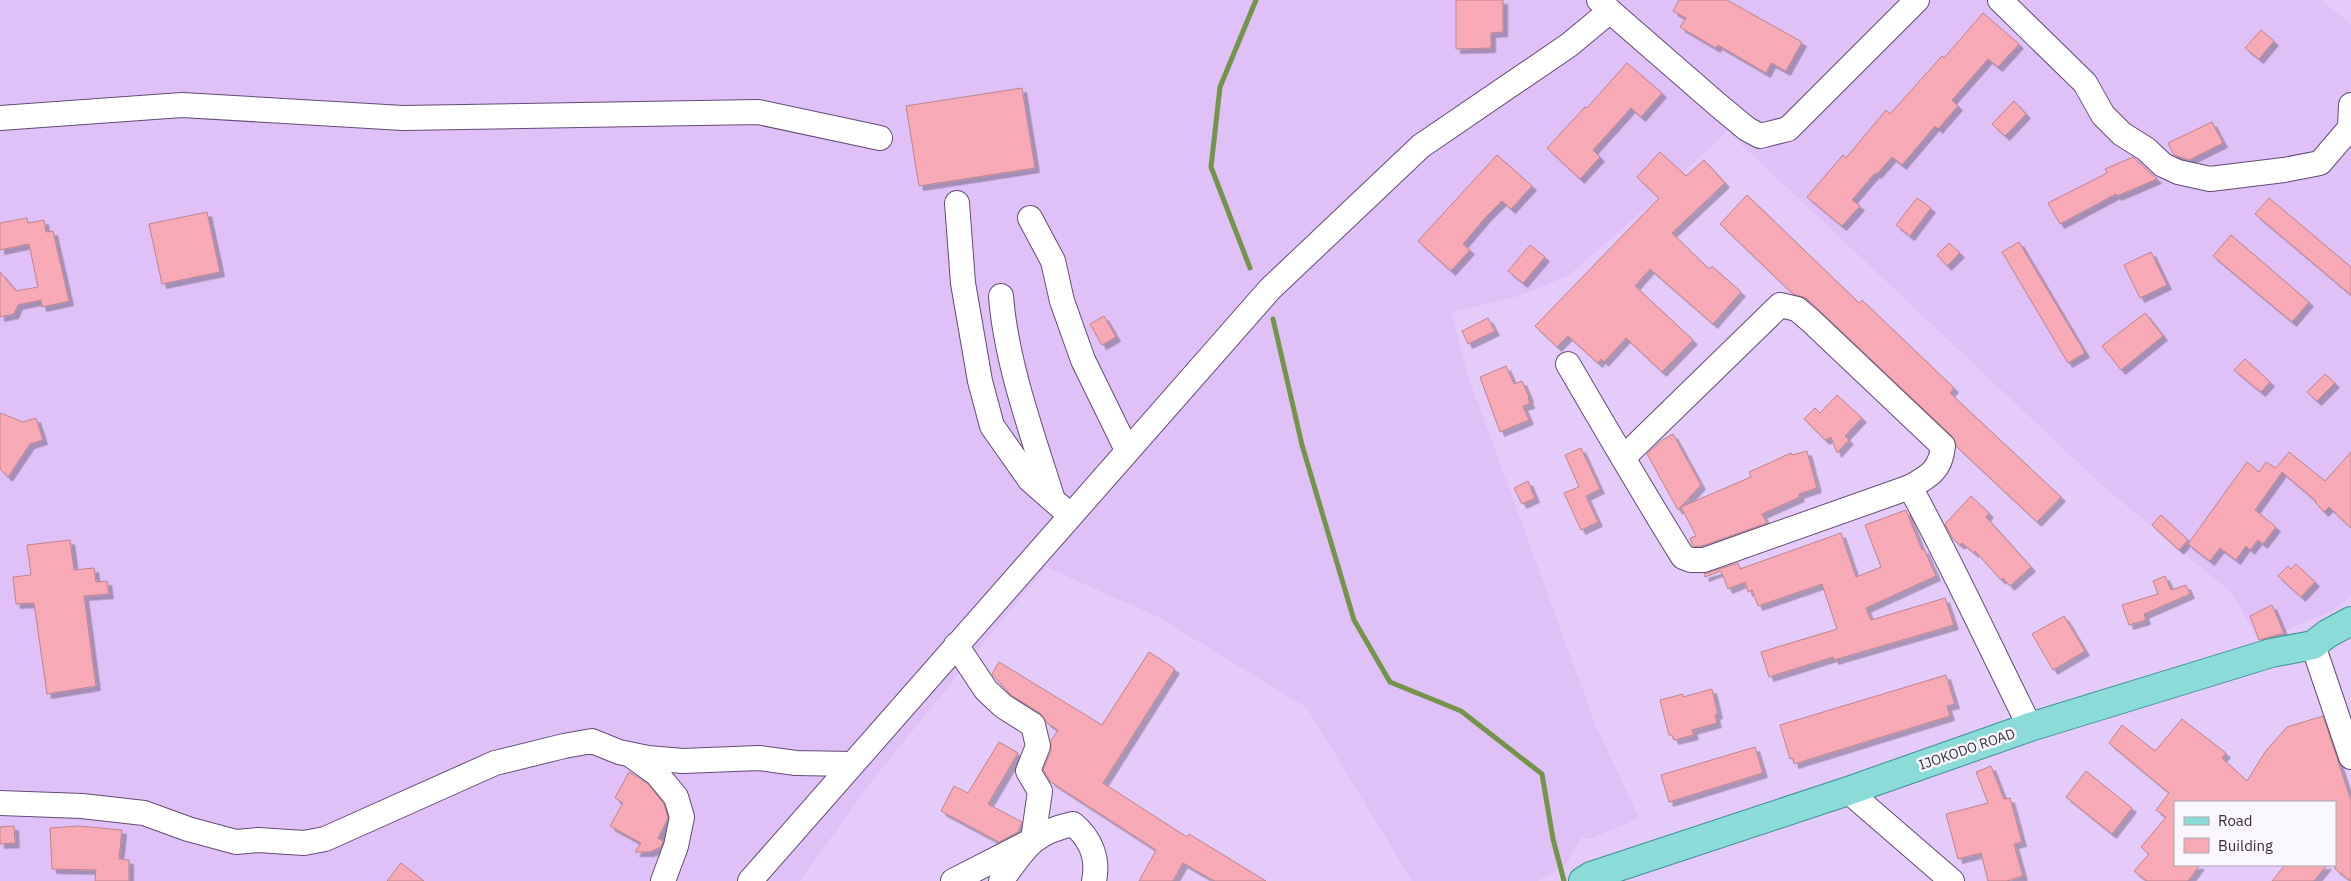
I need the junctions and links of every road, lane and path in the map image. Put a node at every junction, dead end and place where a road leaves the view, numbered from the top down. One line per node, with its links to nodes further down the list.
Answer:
1 (1917, 0): 3 (street)
2 (2000, 0): 4 (street)
3 (1605, 5): 11 (street)
4 (2351, 105)
5 (0, 118): 6 (street)
6 (880, 138)
7 (957, 203): 14 (street)
8 (1030, 218): 11 (street)
9 (1001, 296): 14 (street)
10 (1568, 364): 12 (street)
11 (1127, 450): 14 (street)
12 (1623, 458): 13 (street); 13 (street)
13 (1910, 487): 18 (street)
14 (1062, 508): 16 (street)
15 (2351, 622): 17 (main road, IJOKODO ROAD)
16 (956, 645): 21 (street); 24 (street)
17 (2313, 645): 18 (main road, IJOKODO ROAD); 20 (street)
18 (2030, 728): 22 (main road, IJOKODO ROAD)
19 (629, 754): 21 (street); 23 (street); 26 (street)
20 (2351, 757)
21 (852, 764): 27 (street)
22 (1848, 791): 25 (main road, IJOKODO ROAD); 31 (street)
23 (0, 803)
24 (1033, 840): 28 (street); 29 (street); 30 (street)
25 (1587, 878)
26 (663, 881)
27 (750, 881)
28 (953, 881)
29 (1001, 881)
30 (1094, 881)
31 (1952, 881)

